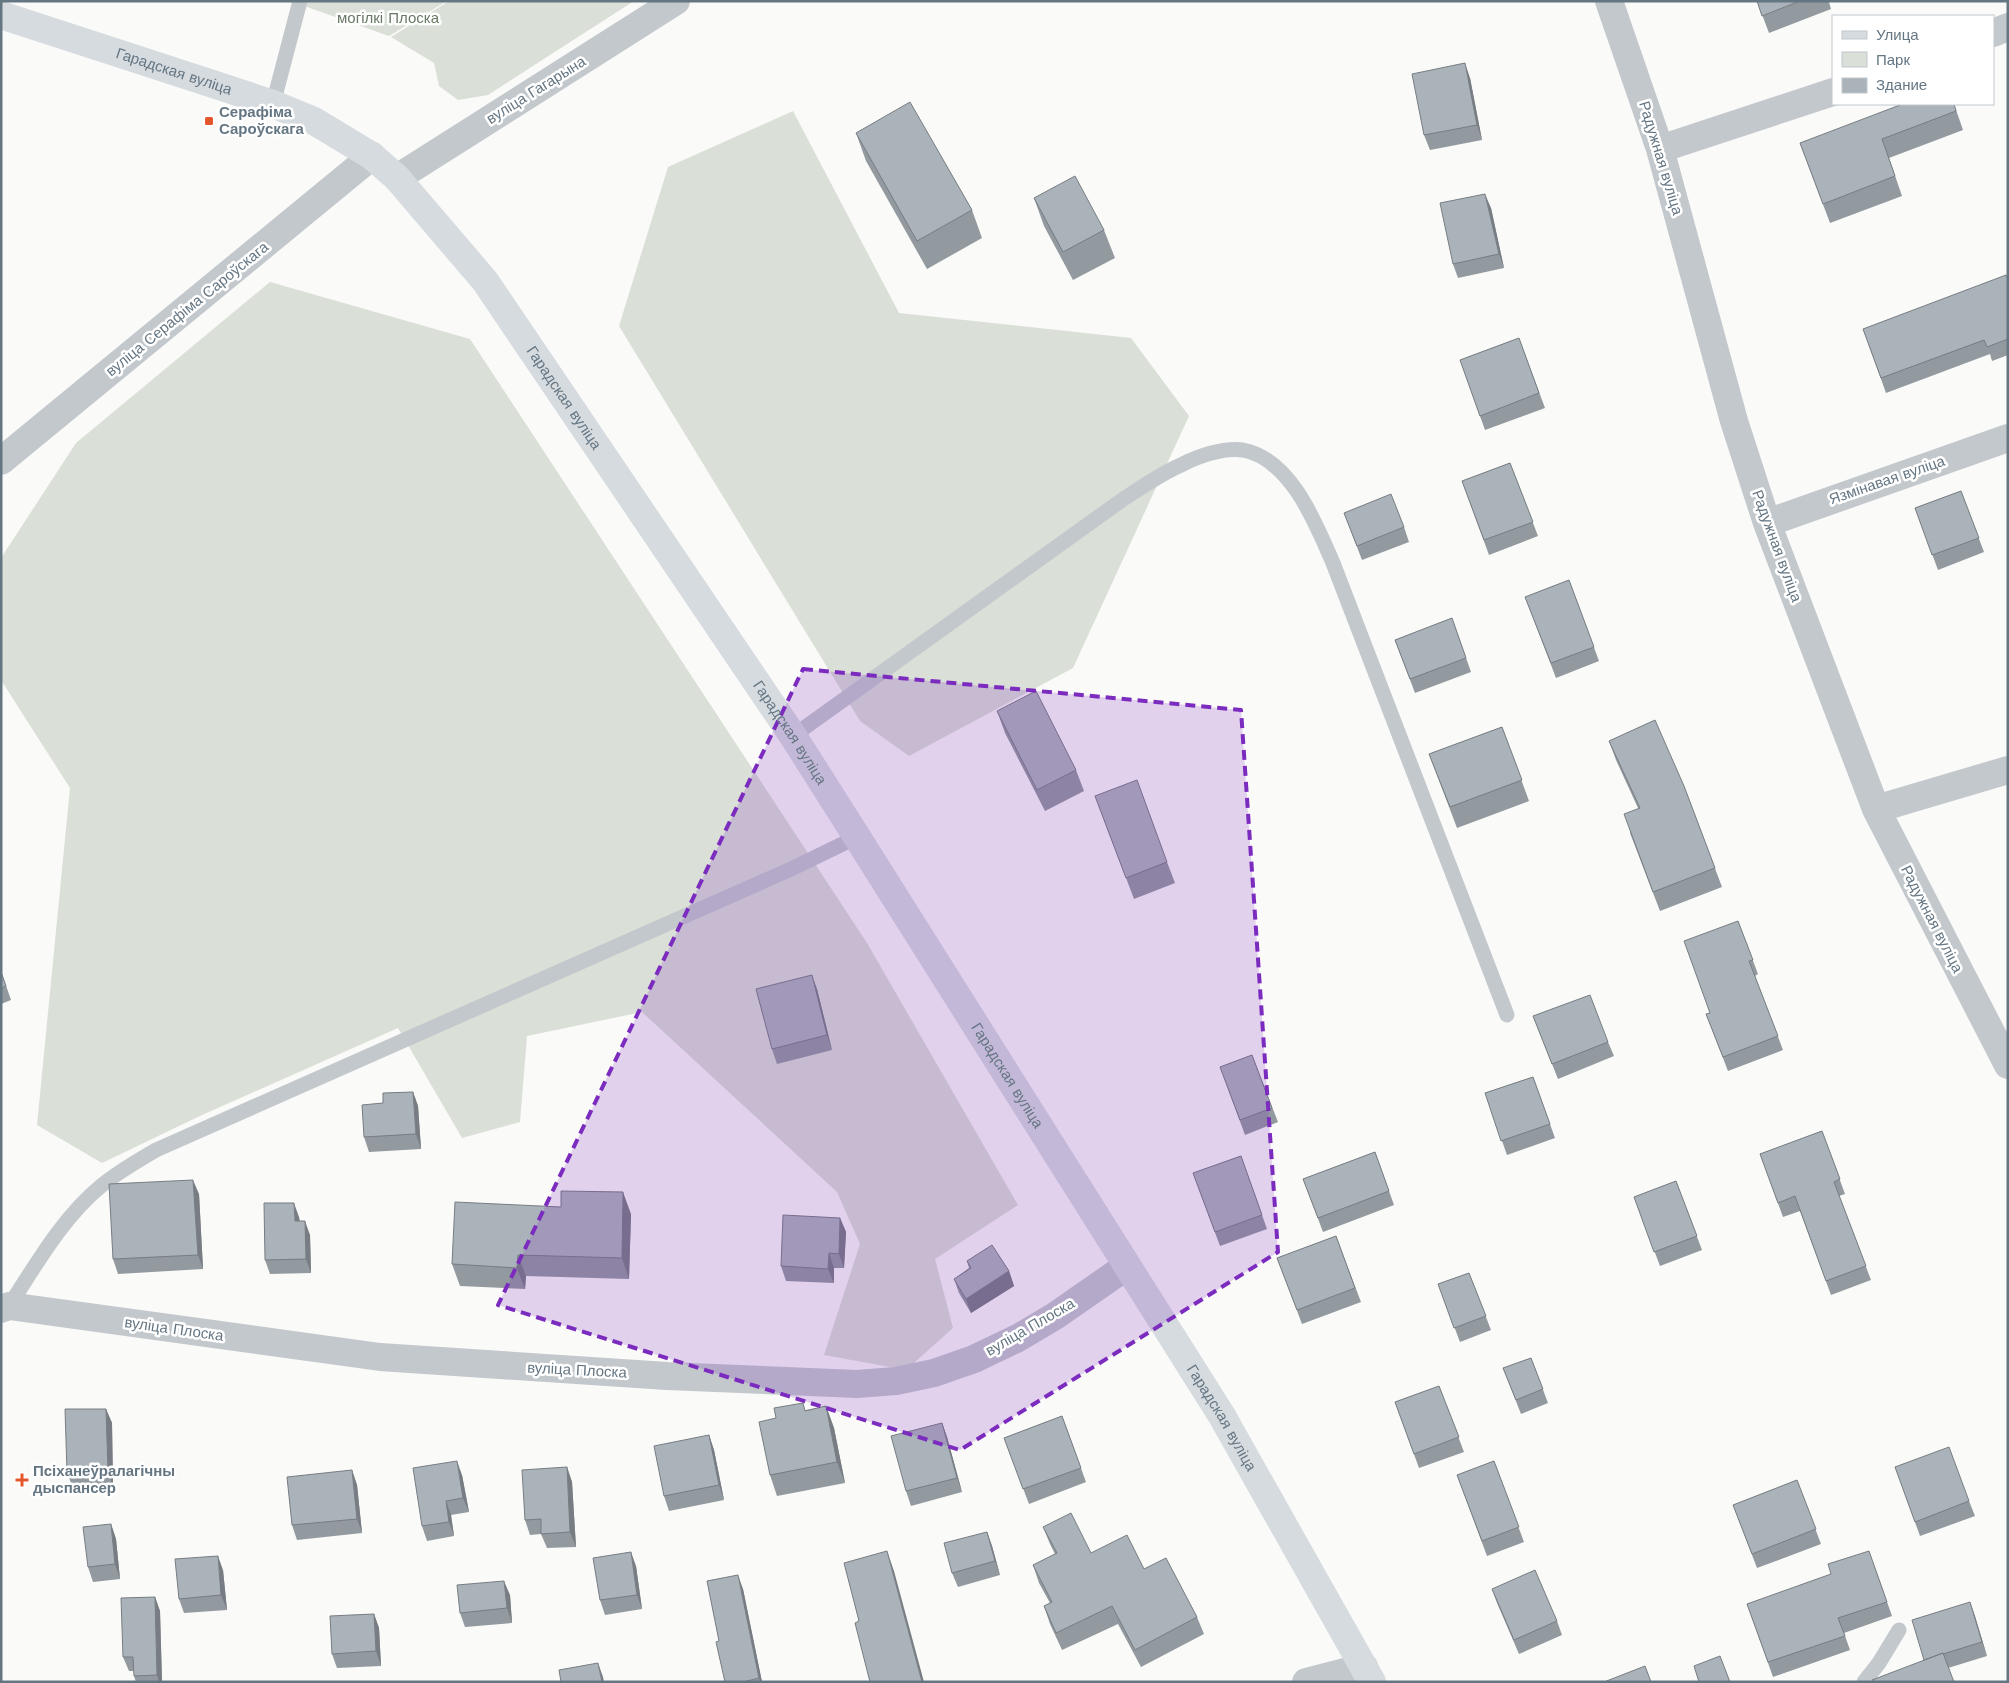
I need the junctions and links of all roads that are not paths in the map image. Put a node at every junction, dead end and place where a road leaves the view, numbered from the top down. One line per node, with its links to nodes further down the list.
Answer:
1 (300, 1): 8 (lane)
2 (676, 1): 11 (street, вуліца Гагарына)
3 (1609, 1): 9 (street, Радужная вуліца)
4 (1, 15): 8 (main road, Гарадская вуліца)
5 (2008, 27): 6 (street)
6 (1994, 33)
7 (1832, 92): 9 (street)
8 (273, 104): 10 (main road, Гарадская вуліца)
9 (1660, 149): 14 (street, Радужная вуліца)
10 (372, 156): 11 (main road, Гарадская вуліца); 13 (street, вуліца Серафіма Сароўскага)
11 (397, 178): 15 (main road, Гарадская вуліца)
12 (2008, 438): 14 (street, Язмінавая вуліца)
13 (1, 461)
14 (1767, 523): 17 (street, Радужная вуліца)
15 (793, 736): 18 (main road, Гарадская вуліца); 19 (lane)
16 (2008, 770): 17 (street)
17 (1876, 809): 20 (street, Радужная вуліца)
18 (857, 837): 21 (main road, Гарадская вуліца); 22 (lane)
19 (1507, 1015)
20 (2008, 1065)
21 (1127, 1266): 22 (street, вуліца Плоска); 24 (main road, Гарадская вуліца)
22 (4, 1306)
23 (1899, 1630): 26 (lane)
24 (1368, 1674): 25 (street)
25 (1306, 1682)
26 (1864, 1682)

